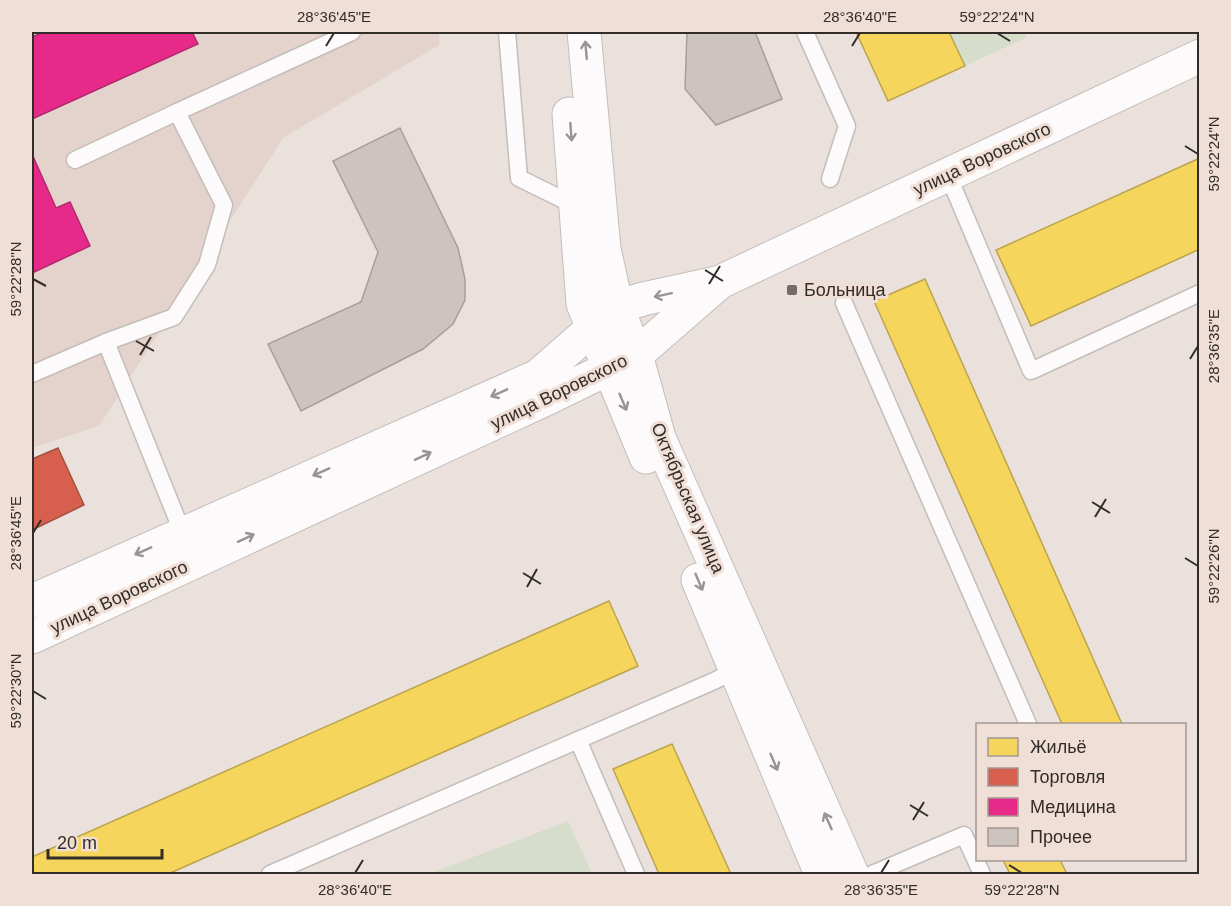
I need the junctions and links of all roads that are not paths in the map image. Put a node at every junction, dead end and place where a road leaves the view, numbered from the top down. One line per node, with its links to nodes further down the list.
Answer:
1 (352, 32): 7 (lane)
2 (507, 32): 11 (lane)
3 (563, 32): 11 (street, one-way to 11)
4 (584, 32): 11 (street, Октябрьская улица, one-way to 4)
5 (805, 32): 10 (lane)
6 (1200, 56): 9 (street, улица Воровского)
7 (177, 112): 8 (lane); 16 (lane)
8 (75, 160)
9 (948, 175): 12 (street, улица Воровского); 13 (lane)
10 (830, 179)
11 (589, 213): 15 (street, Октябрьская улица)
12 (720, 282): 15 (street, one-way to 15); 17 (street, улица Воровского)
13 (1200, 293)
14 (844, 303): 23 (lane)
15 (605, 318): 17 (street, Октябрьская улица); 19 (street, one-way to 19)
16 (106, 342): 18 (lane); 19 (lane)
17 (622, 361): 19 (street, улица Воровского, one-way to 17); 22 (street, Октябрьская улица)
18 (32, 374)
19 (188, 548): 20 (street, one-way to 20); 21 (street, улица Воровского)
20 (32, 601)
21 (32, 637)
22 (746, 664): 24 (lane); 29 (street, one-way to 29); 30 (street, Октябрьская улица, one-way to 22)
23 (1028, 723)
24 (578, 740): 27 (lane); 28 (lane)
25 (971, 832): 26 (lane); 31 (lane)
26 (976, 851)
27 (270, 874)
28 (636, 874)
29 (821, 874)
30 (852, 874)
31 (872, 874)

